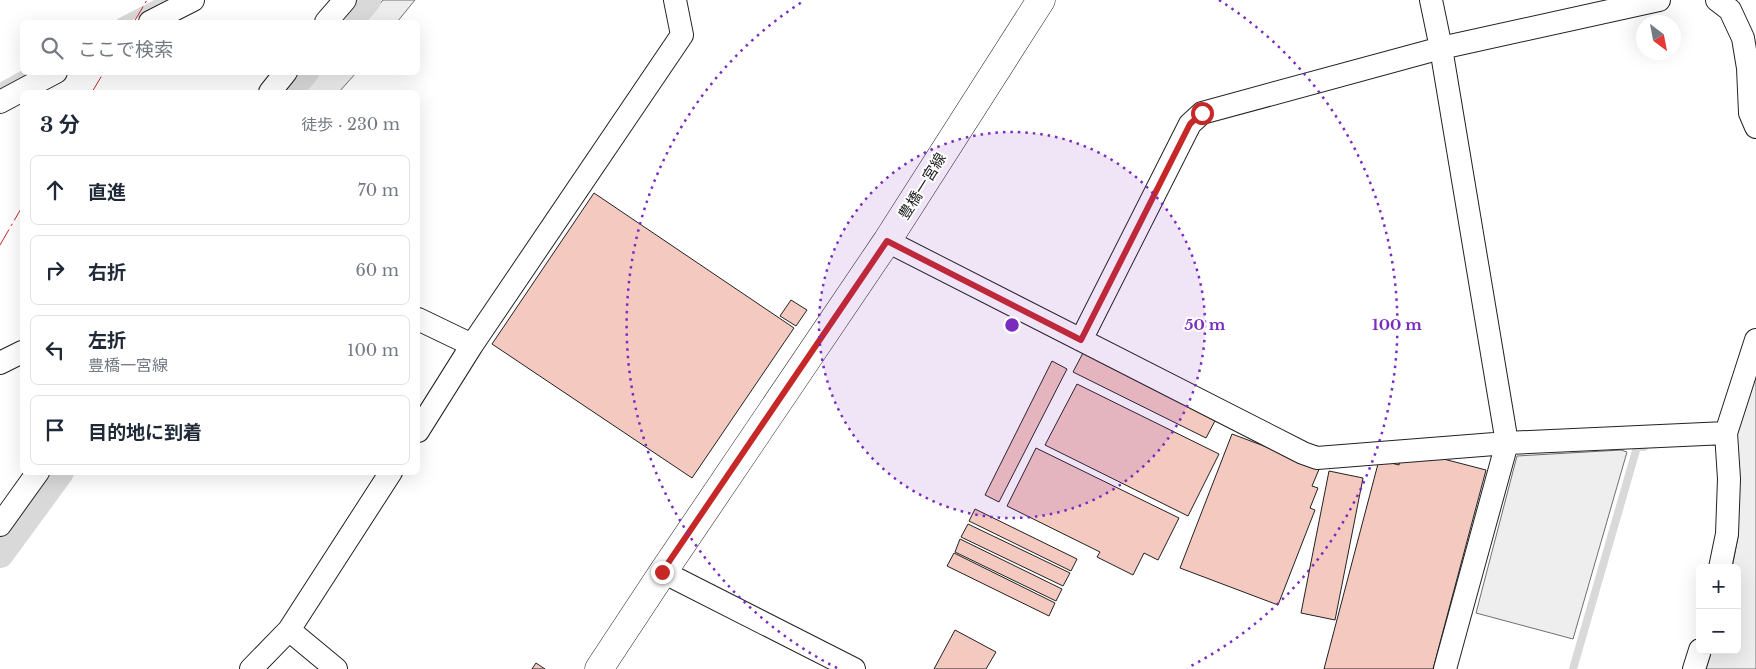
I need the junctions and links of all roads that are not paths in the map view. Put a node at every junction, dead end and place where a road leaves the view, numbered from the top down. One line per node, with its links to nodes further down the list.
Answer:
1 (193, 0): 8 (street)
2 (345, 0): 9 (street)
3 (675, 0): 22 (street)
4 (1041, 0): 18 (main road, 豊橋一宮線)
5 (1431, 0): 10 (street)
6 (1659, 0): 10 (street)
7 (1717, 0): 17 (street)
8 (154, 20)
9 (328, 20)
10 (1441, 48): 20 (street); 27 (street)
11 (50, 75): 13 (street)
12 (284, 75): 14 (street)
13 (22, 90)
14 (272, 90)
15 (20, 91): 16 (street)
16 (0, 102)
17 (1756, 127)
18 (887, 241): 20 (street); 32 (main road, 豊橋一宮線)
19 (420, 320): 22 (street)
20 (1081, 340): 27 (street)
21 (1756, 340): 26 (street)
22 (472, 345): 25 (street)
23 (20, 353): 24 (street)
24 (0, 363)
25 (420, 428)
26 (1726, 433): 27 (street); 31 (street)
27 (1507, 442): 39 (street)
28 (36, 475): 30 (street)
29 (389, 475): 33 (street)
30 (0, 525)
31 (1721, 564)
32 (662, 572): 37 (main road, 豊橋一宮線); 38 (street)
33 (290, 630): 35 (street); 36 (street)
34 (1699, 654): 40 (street)
35 (251, 669)
36 (336, 669)
37 (599, 669)
38 (854, 669)
39 (1445, 669)
40 (1694, 669)

